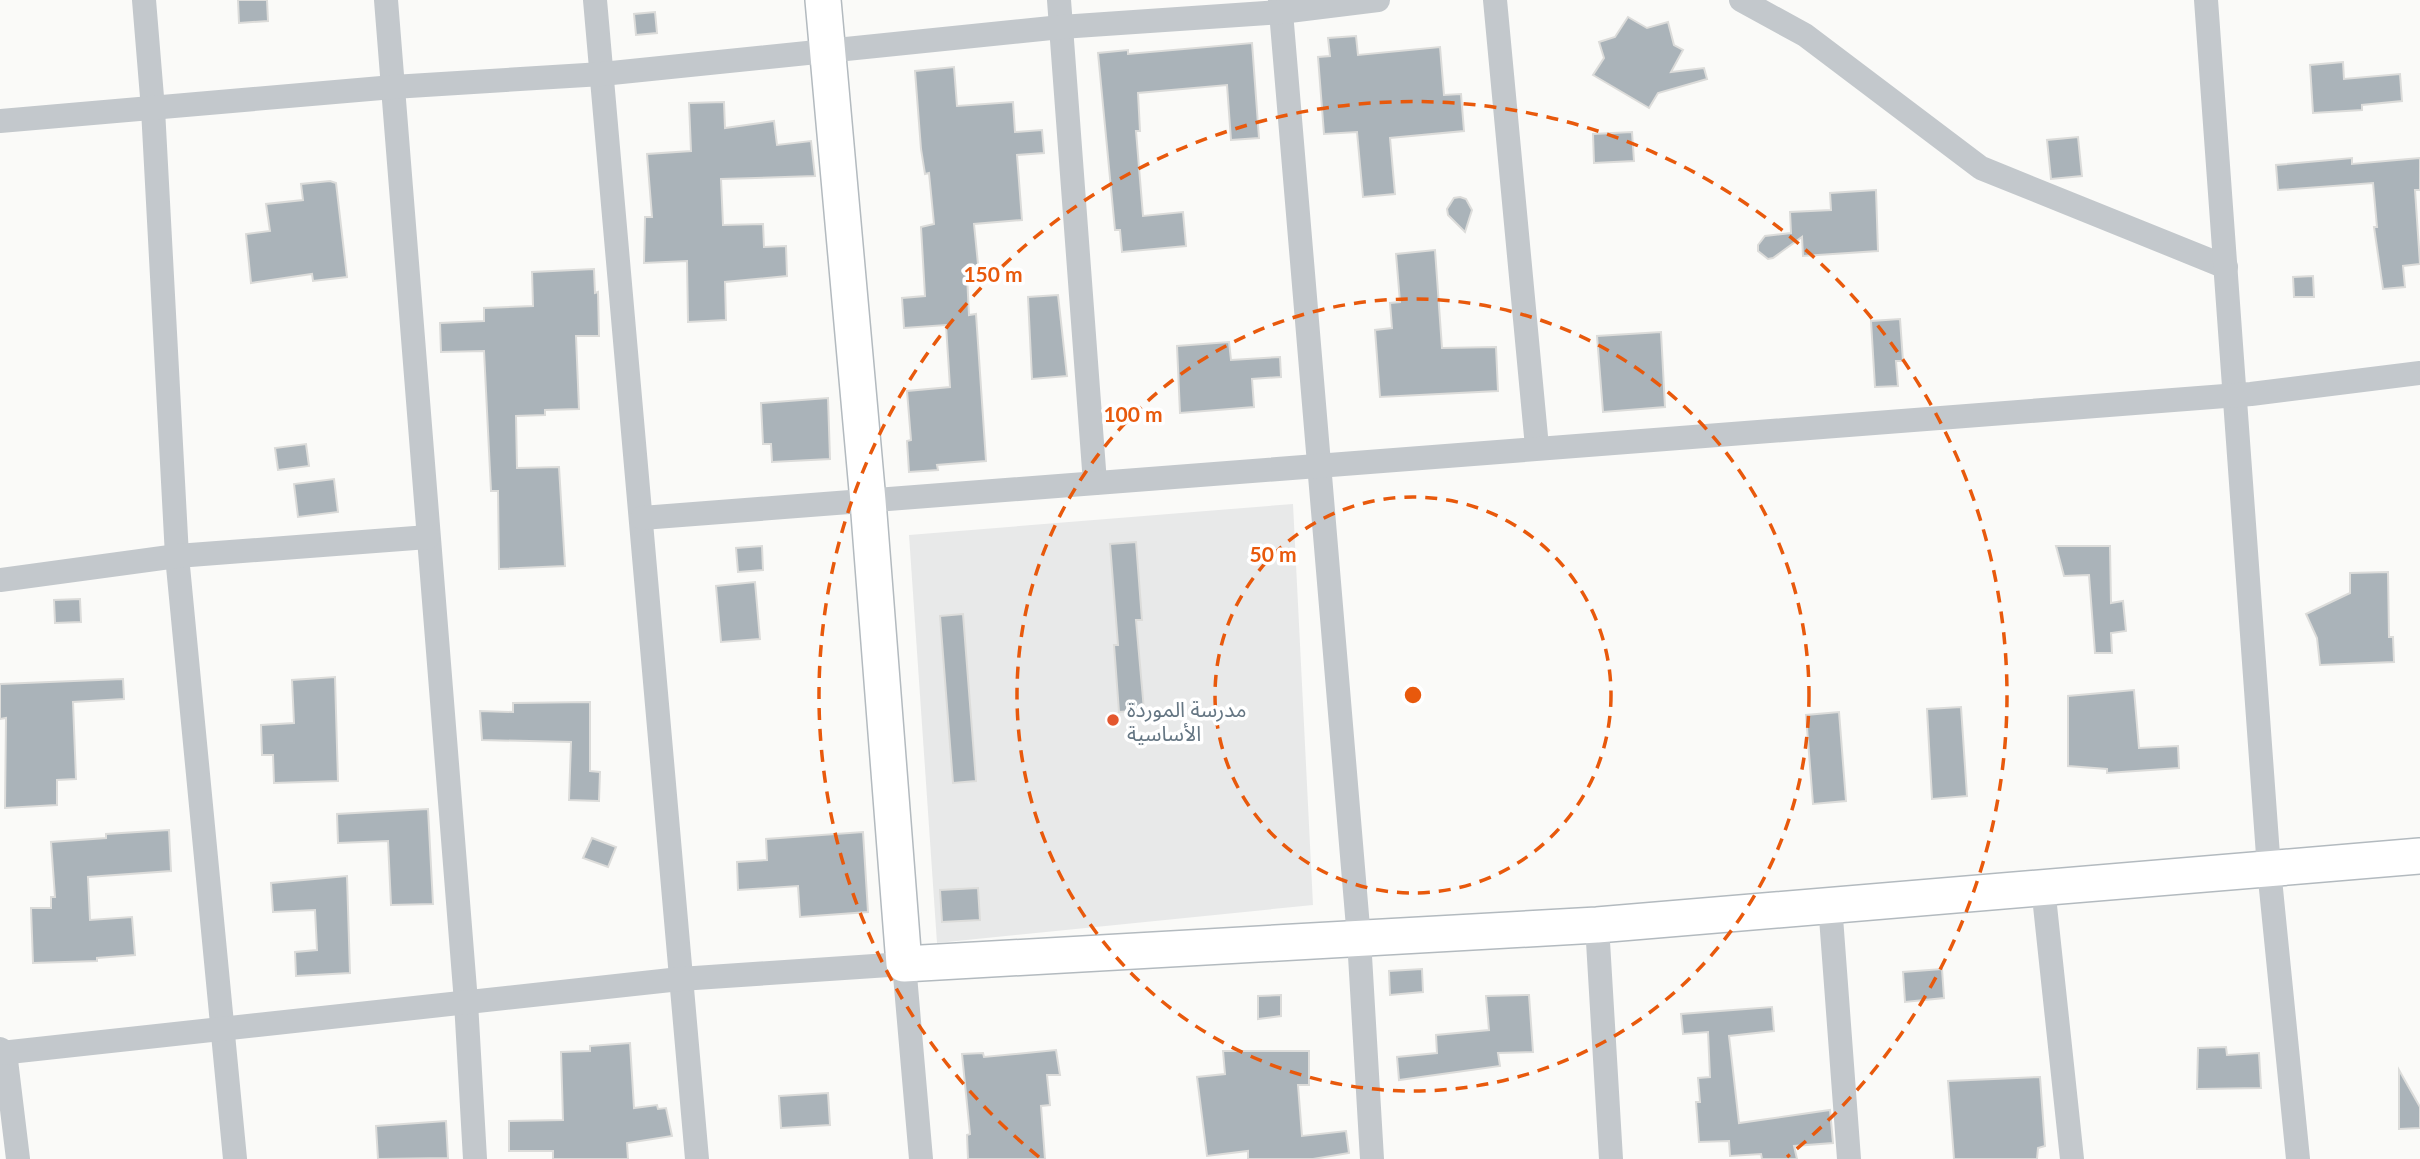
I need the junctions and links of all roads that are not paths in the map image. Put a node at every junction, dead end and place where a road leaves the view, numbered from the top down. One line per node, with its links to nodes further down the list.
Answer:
1 (144, 0): 15 (street)
2 (386, 0): 14 (street)
3 (596, 0): 13 (street)
4 (823, 0): 12 (main road)
5 (1059, 0): 11 (street)
6 (1378, 0): 10 (street)
7 (1494, 0): 20 (street)
8 (1741, 0): 17 (street)
9 (2206, 0): 17 (street)
10 (1280, 6): 11 (street); 21 (street)
11 (1061, 27): 12 (street); 22 (street)
12 (827, 50): 13 (street); 23 (main road)
13 (603, 74): 14 (street); 24 (street)
14 (393, 86): 15 (street); 25 (street)
15 (153, 109): 16 (street); 26 (street)
16 (0, 121)
17 (2226, 267): 19 (street)
18 (2420, 373): 19 (street)
19 (2235, 395): 20 (street); 29 (street)
20 (1537, 447): 21 (street)
21 (1318, 464): 22 (street); 33 (street)
22 (1095, 483): 23 (street)
23 (868, 501): 24 (street); 34 (main road)
24 (642, 518): 35 (street)
25 (429, 537): 26 (street); 36 (street)
26 (177, 556): 27 (street); 37 (street)
27 (0, 580)
28 (2420, 856): 29 (main road)
29 (2269, 869): 30 (main road); 48 (street)
30 (2043, 887): 31 (main road); 47 (street)
31 (1830, 904): 32 (main road); 46 (street)
32 (1597, 925): 33 (main road); 45 (street)
33 (1359, 939): 34 (main road); 44 (street)
34 (904, 964): 35 (street); 43 (street)
35 (680, 979): 36 (street); 42 (street)
36 (466, 1002): 37 (street); 41 (street)
37 (224, 1027): 38 (street); 40 (street)
38 (2, 1051): 39 (street)
39 (18, 1159)
40 (235, 1159)
41 (475, 1159)
42 (697, 1159)
43 (921, 1159)
44 (1372, 1159)
45 (1611, 1159)
46 (1849, 1159)
47 (2072, 1159)
48 (2298, 1159)

